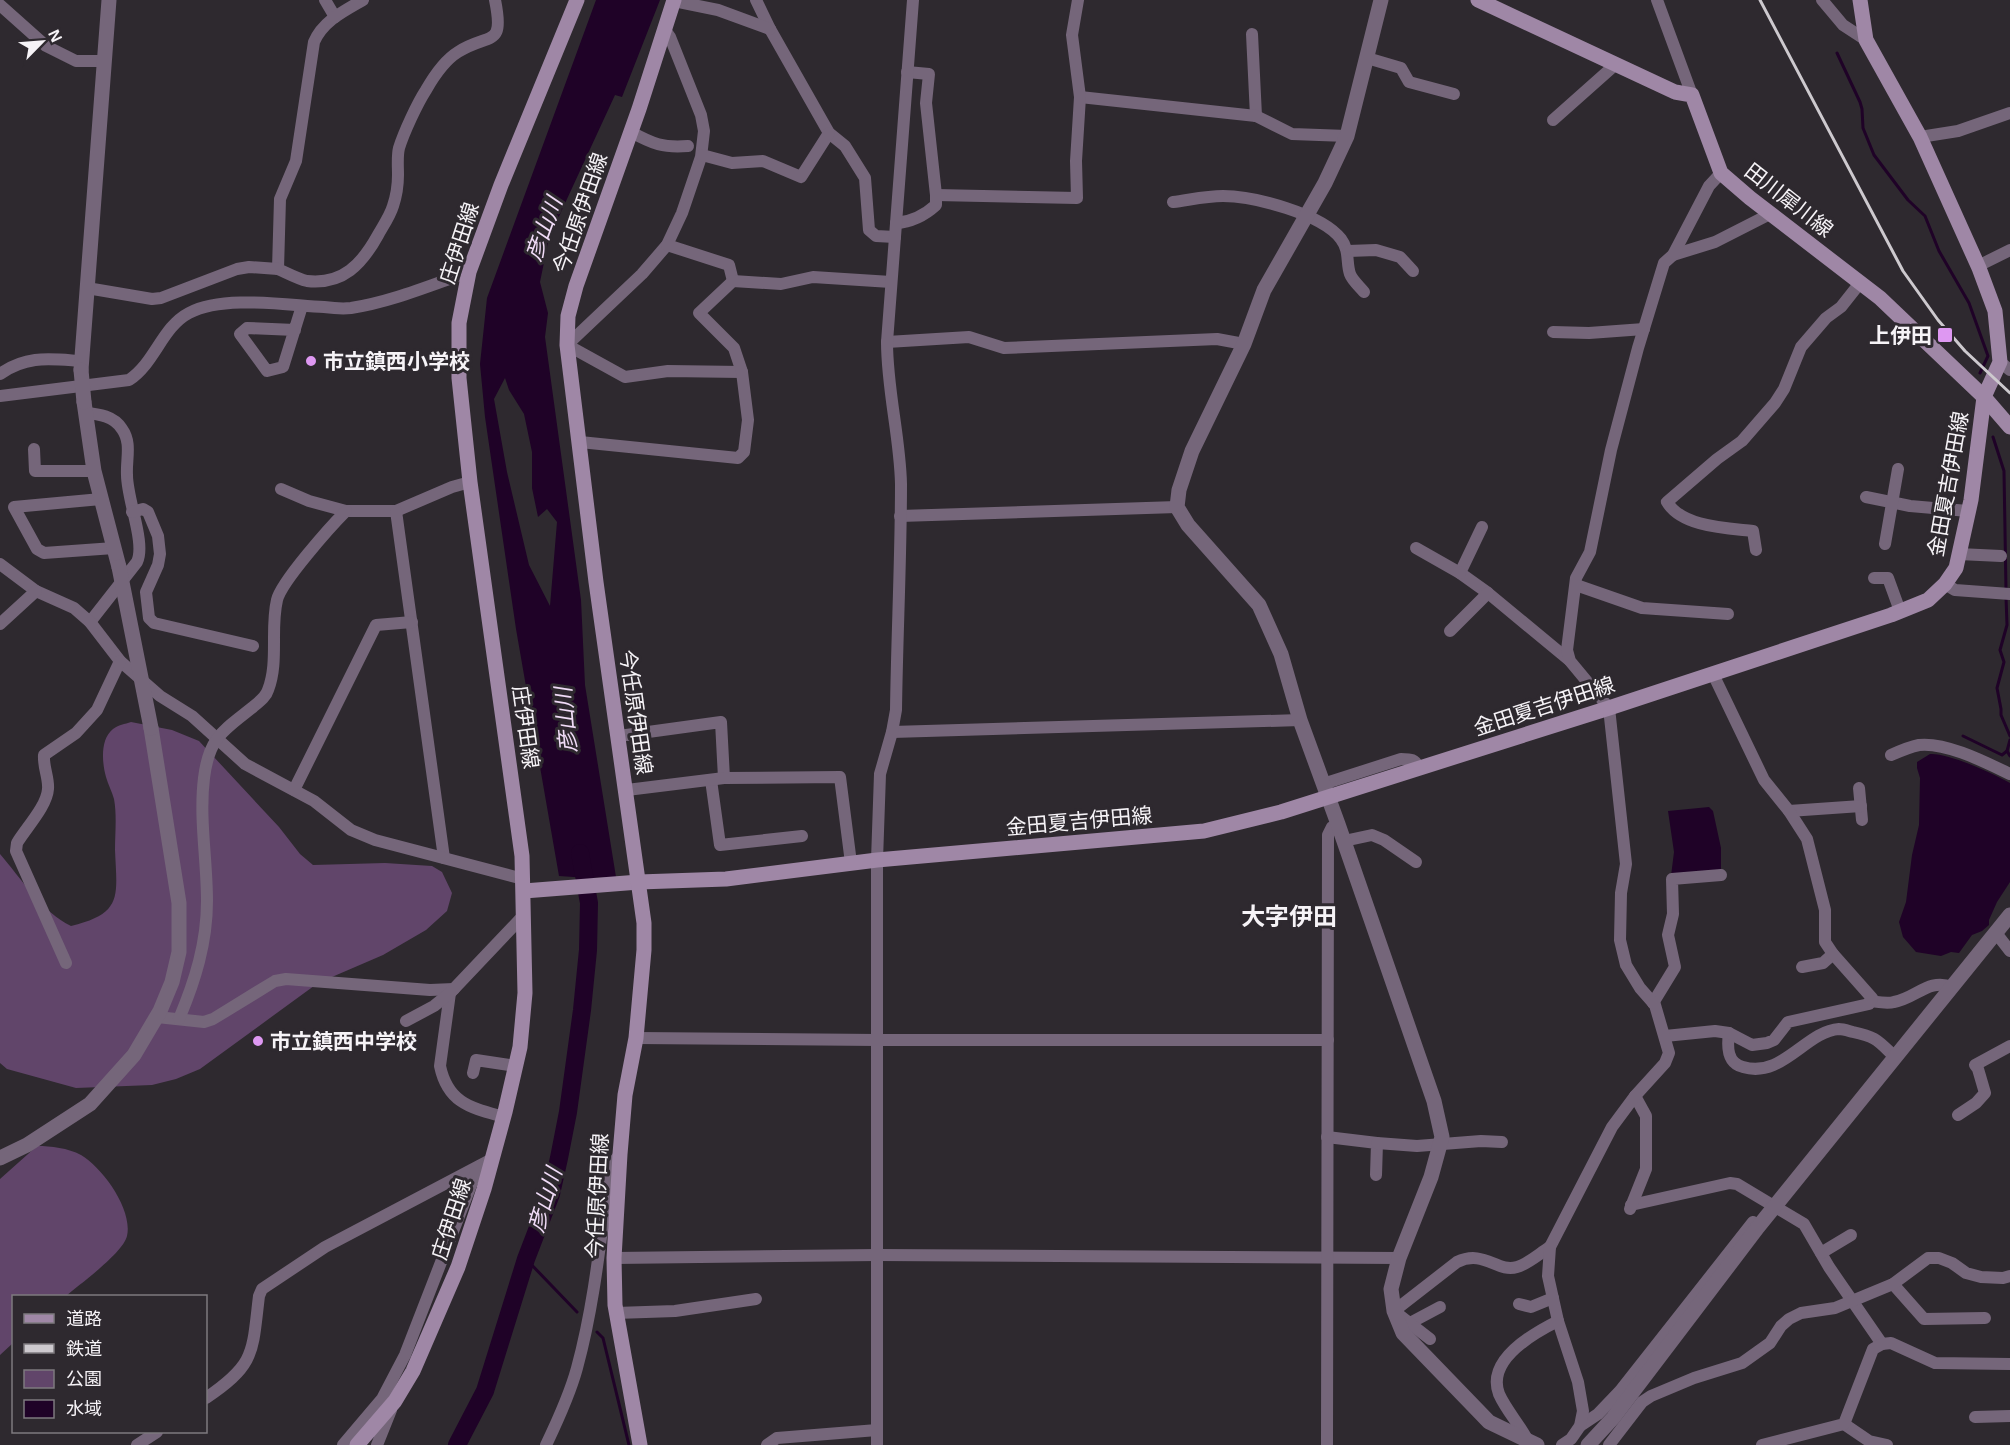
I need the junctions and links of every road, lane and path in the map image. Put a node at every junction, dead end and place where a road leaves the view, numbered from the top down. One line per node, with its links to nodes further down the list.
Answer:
1 (109, 0): 22 (street)
2 (325, 0): 16 (street)
3 (363, 0): 16 (street)
4 (495, 0): 49 (street)
5 (577, 0): 50 (main road, 庄伊田線)
6 (674, 0): 17 (street); 18 (main road, 今任原伊田線)
7 (756, 0): 17 (street)
8 (913, 0): 24 (street)
9 (1078, 0): 27 (street)
10 (1381, 0): 21 (street)
11 (1478, 0): 23 (main road)
12 (1657, 0): 26 (street)
13 (1822, 0): 20 (street)
14 (1860, 0): 20 (main road, 金田夏吉伊田線)
15 (0, 4): 22 (street)
16 (335, 17): 49 (street)
17 (770, 29): 32 (street)
18 (664, 30): 31 (main road, 今任原伊田線); 36 (street)
19 (1252, 34): 29 (street)
20 (1866, 39): 34 (main road, 金田夏吉伊田線)
21 (1367, 58): 25 (street); 33 (street)
22 (104, 61): 55 (street)
23 (1616, 64): 26 (main road); 30 (street)
24 (907, 72): 38 (street); 42 (street)
25 (1454, 94)
26 (1692, 95): 37 (main road, 田川犀川線)
27 (1080, 97): 29 (street); 38 (street)
28 (2010, 113): 34 (street)
29 (1256, 116): 33 (street)
30 (1553, 120)
31 (631, 132): 35 (street); 63 (main road, 今任原伊田線)
32 (829, 133): 36 (street); 43 (street)
33 (1347, 136): 41 (street)
34 (1920, 137): 48 (main road, 金田夏吉伊田線)
35 (688, 146)
36 (702, 156): 44 (street)
37 (1722, 173): 40 (main road, 田川犀川線); 47 (street)
38 (936, 195): 42 (street)
39 (1173, 201): 41 (street)
40 (1770, 214): 47 (street); 54 (main road, 田川犀川線)
41 (1307, 216): 45 (street); 62 (street)
42 (896, 223): 43 (street)
43 (895, 237): 53 (street)
44 (667, 245): 52 (street); 63 (street)
45 (1348, 250): 51 (street); 56 (street)
46 (2010, 250): 48 (street)
47 (1673, 255): 58 (street)
48 (1978, 266): 65 (main road, 金田夏吉伊田線)
49 (278, 269): 55 (street)
50 (469, 272): 57 (street); 76 (main road, 庄伊田線)
51 (1413, 272)
52 (733, 281): 53 (street); 66 (street)
53 (891, 282): 61 (street)
54 (1860, 283): 69 (main road, 田川犀川線); 91 (street)
55 (87, 288): 64 (street)
56 (1364, 292)
57 (302, 306): 59 (street); 68 (street)
58 (1644, 328): 60 (street); 98 (street)
59 (295, 330): 59 (street)
60 (1553, 332)
61 (887, 342): 62 (street); 86 (street)
62 (1244, 344): 81 (street)
63 (567, 345): 66 (street); 72 (main road, 今任原伊田線)
64 (81, 365): 67 (street); 70 (street, bridge)
65 (2005, 366): 69 (main road, 金田夏吉伊田線)
66 (742, 372): 72 (street)
67 (0, 374)
68 (0, 396)
69 (1984, 397): 71 (main road, 田川犀川線); 84 (main road, 金田夏吉伊田線)
70 (84, 408): 75 (street); 85 (street)
71 (2010, 427)
72 (580, 442): 115 (main road, 今任原伊田線)
73 (33, 449): 75 (street)
74 (1898, 469): 80 (street)
75 (94, 471): 79 (street)
76 (470, 482): 83 (street); 137 (main road, 庄伊田線)
77 (281, 489): 82 (street)
78 (1866, 497): 80 (street)
79 (101, 499): 89 (street); 89 (street)
80 (1891, 502): 84 (street); 88 (street)
81 (1177, 507): 86 (street); 113 (street)
82 (346, 511): 83 (street); 116 (street)
83 (396, 511): 105 (street)
84 (1968, 511): 92 (main road, 金田夏吉伊田線)
85 (132, 512): 104 (street); 108 (street)
86 (900, 516): 114 (street)
87 (1482, 527): 95 (street)
88 (1885, 544)
89 (114, 548): 149 (street, bridge)
90 (1416, 548): 95 (street)
91 (1756, 550)
92 (1959, 554): 93 (street); 97 (main road, 金田夏吉伊田線)
93 (2001, 556)
94 (0, 564): 99 (street)
95 (1460, 573): 100 (street)
96 (1874, 578): 102 (street)
97 (1945, 584): 101 (street); 102 (main road, 金田夏吉伊田線)
98 (1576, 585): 103 (street); 110 (street)
99 (36, 591): 104 (street); 106 (street)
100 (1488, 593): 107 (street); 110 (street)
101 (2006, 593)
102 (1900, 611): 111 (main road, 金田夏吉伊田線)
103 (1728, 614)
104 (90, 622): 109 (street)
105 (412, 622): 122 (street); 131 (street)
106 (0, 624)
107 (1450, 631)
108 (253, 646)
109 (120, 661): 116 (street); 143 (street)
110 (1570, 661): 112 (street)
111 (1713, 674): 112 (main road, 金田夏吉伊田線); 126 (street)
112 (1609, 708): 124 (main road, 金田夏吉伊田線); 148 (street)
113 (1300, 720): 114 (street); 124 (street)
114 (892, 732): 132 (street)
115 (619, 736): 119 (street); 123 (main road, 今任原伊田線)
116 (216, 737): 122 (street); 150 (street)
117 (1892, 755): 118 (street)
118 (2010, 774)
119 (724, 778): 120 (street); 134 (street)
120 (711, 780): 123 (street); 129 (street)
121 (1859, 788): 125 (street)
122 (294, 790): 131 (street)
123 (627, 790): 136 (main road, 今任原伊田線)
124 (1326, 790): 128 (street); 132 (main road, 金田夏吉伊田線)
125 (1861, 806): 126 (street); 127 (street)
126 (1789, 812): 142 (street)
127 (1862, 819)
128 (1338, 824): 130 (street); 156 (street)
129 (802, 836)
130 (1344, 841): 133 (street); 167 (street)
131 (444, 858): 137 (street)
132 (878, 860): 134 (main road, 金田夏吉伊田線); 155 (street)
133 (1416, 862)
134 (851, 863): 136 (main road, 金田夏吉伊田線)
135 (1721, 875): 148 (street)
136 (639, 882): 137 (main road, 金田夏吉伊田線); 154 (main road, 今任原伊田線)
137 (527, 887): 138 (main road, 庄伊田線)
138 (524, 915): 146 (street); 159 (main road, 庄伊田線)
139 (2010, 915): 140 (street)
140 (1996, 933): 141 (street); 145 (street)
141 (2010, 951)
142 (1833, 954): 144 (street); 147 (street)
143 (66, 963)
144 (1802, 967)
145 (1952, 987): 147 (street); 158 (street)
146 (452, 991): 150 (street); 151 (street); 163 (street)
147 (1870, 1001): 152 (street)
148 (1653, 1003): 153 (street)
149 (157, 1017): 150 (street); 169 (street)
150 (178, 1019)
151 (406, 1021)
152 (1729, 1033): 153 (street); 158 (street)
153 (1665, 1036): 161 (street)
154 (636, 1038): 155 (street); 168 (main road, 今任原伊田線)
155 (877, 1040): 156 (street); 177 (street)
156 (1328, 1040): 164 (street)
157 (2010, 1046): 162 (street)
158 (1895, 1057): 173 (street)
159 (516, 1066): 160 (street); 163 (main road, 庄伊田線)
160 (473, 1073)
161 (1635, 1096): 173 (street); 175 (street)
162 (1958, 1115)
163 (504, 1117): 170 (main road, 庄伊田線)
164 (1327, 1137): 166 (street); 178 (street)
165 (1502, 1142): 167 (street)
166 (1377, 1143): 167 (street); 172 (street)
167 (1439, 1145): 180 (street)
168 (620, 1154): 179 (main road, 今任原伊田線); 209 (street)
169 (0, 1158)
170 (492, 1160): 171 (street); 197 (main road, 庄伊田線)
171 (478, 1167): 196 (street); 206 (street)
172 (1376, 1174)
173 (1771, 1204): 176 (street); 201 (street); 215 (street)
174 (1851, 1235): 176 (street)
175 (1550, 1247): 183 (street); 188 (street)
176 (1821, 1253): 185 (street)
177 (877, 1255): 178 (street); 179 (street); 202 (street)
178 (1327, 1256): 180 (street); 213 (street)
179 (614, 1258): 189 (main road, 今任原伊田線)
180 (1399, 1258): 188 (street)
181 (2010, 1276): 182 (street)
182 (1893, 1284): 185 (street); 190 (street)
183 (1553, 1298): 186 (street); 191 (street)
184 (756, 1299): 189 (street)
185 (1852, 1302): 194 (street); 216 (street)
186 (1519, 1304)
187 (1440, 1307): 192 (street)
188 (1394, 1311): 192 (street); 204 (street)
189 (616, 1313): 210 (main road, 今任原伊田線)
190 (1985, 1318)
191 (1558, 1321): 201 (street); 204 (street)
192 (1410, 1323): 193 (street)
193 (1430, 1339)
194 (1882, 1344): 195 (street); 200 (street)
195 (2010, 1364)
196 (207, 1397)
197 (395, 1401): 207 (main road, 庄伊田線); 208 (street)
198 (2010, 1416): 199 (street)
199 (1975, 1417)
200 (1844, 1424): 217 (street); 218 (street)
201 (1580, 1426): 214 (street)
202 (877, 1430): 211 (street); 212 (street)
203 (154, 1433): 205 (street)
204 (1533, 1443)
205 (137, 1445)
206 (343, 1445)
207 (357, 1445)
208 (376, 1445)
209 (546, 1445)
210 (640, 1445)
211 (767, 1445)
212 (877, 1445)
213 (1327, 1445)
214 (1563, 1445)
215 (1588, 1445)
216 (1609, 1445)
217 (1762, 1445)
218 (1887, 1445)

